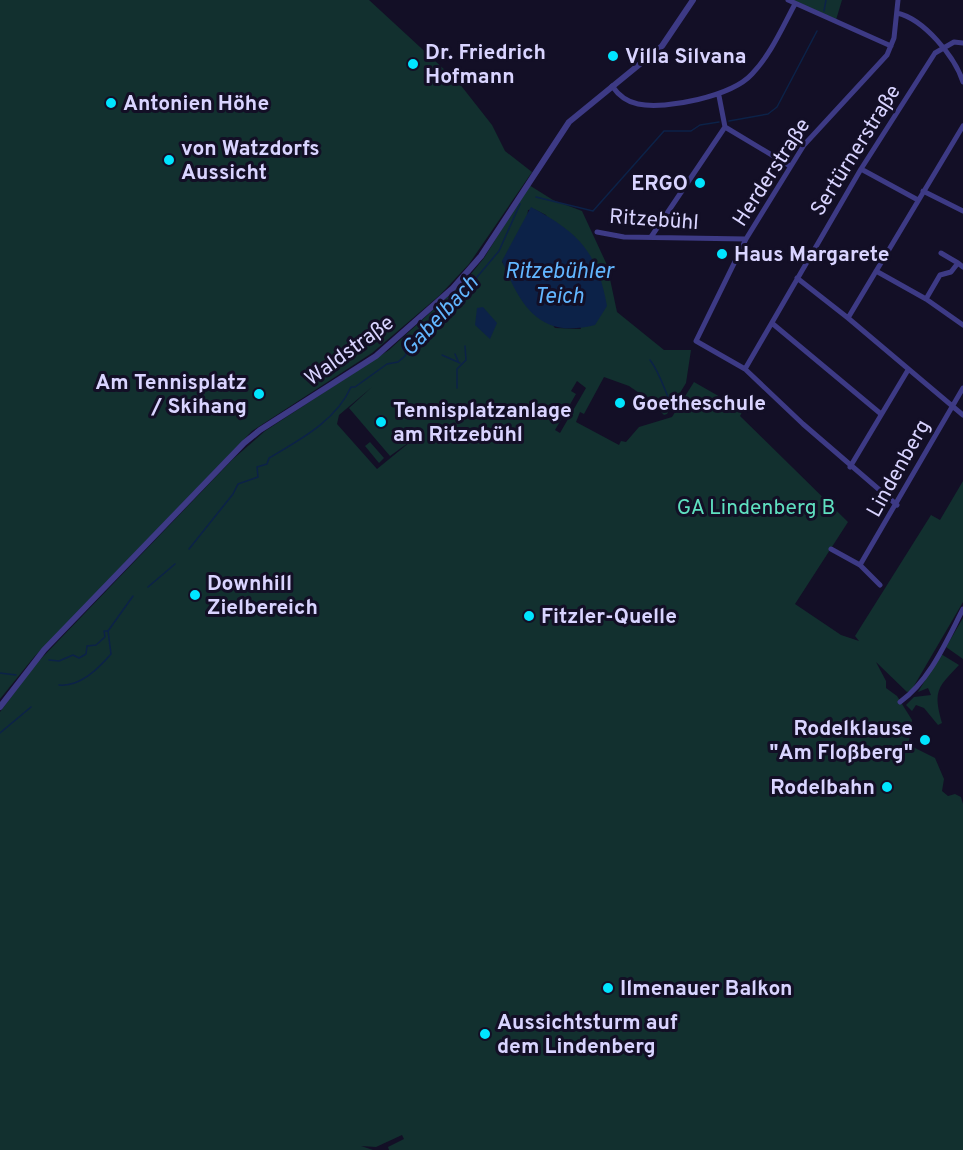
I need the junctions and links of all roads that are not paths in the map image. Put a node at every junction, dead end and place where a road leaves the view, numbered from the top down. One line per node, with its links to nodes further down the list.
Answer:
1 (693, 0): 10 (street, Waldstraße)
2 (788, 0): 4 (street)
3 (898, 0): 5 (street, Herderstraße)
4 (795, 3): 7 (street); 11 (street)
5 (897, 12): 7 (street, Herderstraße); 8 (street)
6 (963, 43): 8 (street)
7 (891, 46): 14 (street, Herderstraße)
8 (944, 47): 9 (street); 15 (street, Sertürnerstraße)
9 (963, 82)
10 (612, 86): 11 (street); 43 (street, Waldstraße)
11 (719, 96): 13 (street)
12 (963, 126): 16 (street)
13 (725, 127): 14 (street); 20 (street)
14 (790, 166): 21 (street, Herderstraße)
15 (861, 169): 17 (street); 25 (street, Sertürnerstraße)
16 (923, 191): 17 (street); 18 (street)
17 (918, 200): 24 (street)
18 (963, 211)
19 (597, 232): 20 (street, Ritzebühl)
20 (651, 237): 21 (street, Ritzebühl)
21 (746, 239): 30 (street, Herderstraße)
22 (941, 253): 23 (street)
23 (960, 265): 26 (street)
24 (876, 271): 26 (street); 27 (street)
25 (797, 278): 27 (street); 28 (street, Sertürnerstraße)
26 (926, 299): 29 (street)
27 (848, 318): 31 (street)
28 (772, 324): 30 (street, Sertürnerstraße); 34 (street)
29 (963, 325)
30 (745, 369): 36 (street)
31 (908, 370): 33 (street); 34 (street)
32 (963, 388): 33 (street, Lindenberg)
33 (952, 405): 35 (street); 37 (street, Lindenberg)
34 (881, 414): 36 (street)
35 (963, 415)
36 (850, 466): 37 (street)
37 (897, 505): 39 (street, Lindenberg)
38 (831, 549): 39 (street)
39 (860, 565): 40 (street)
40 (880, 585)
41 (963, 609): 42 (street)
42 (900, 702)
43 (0, 707)

